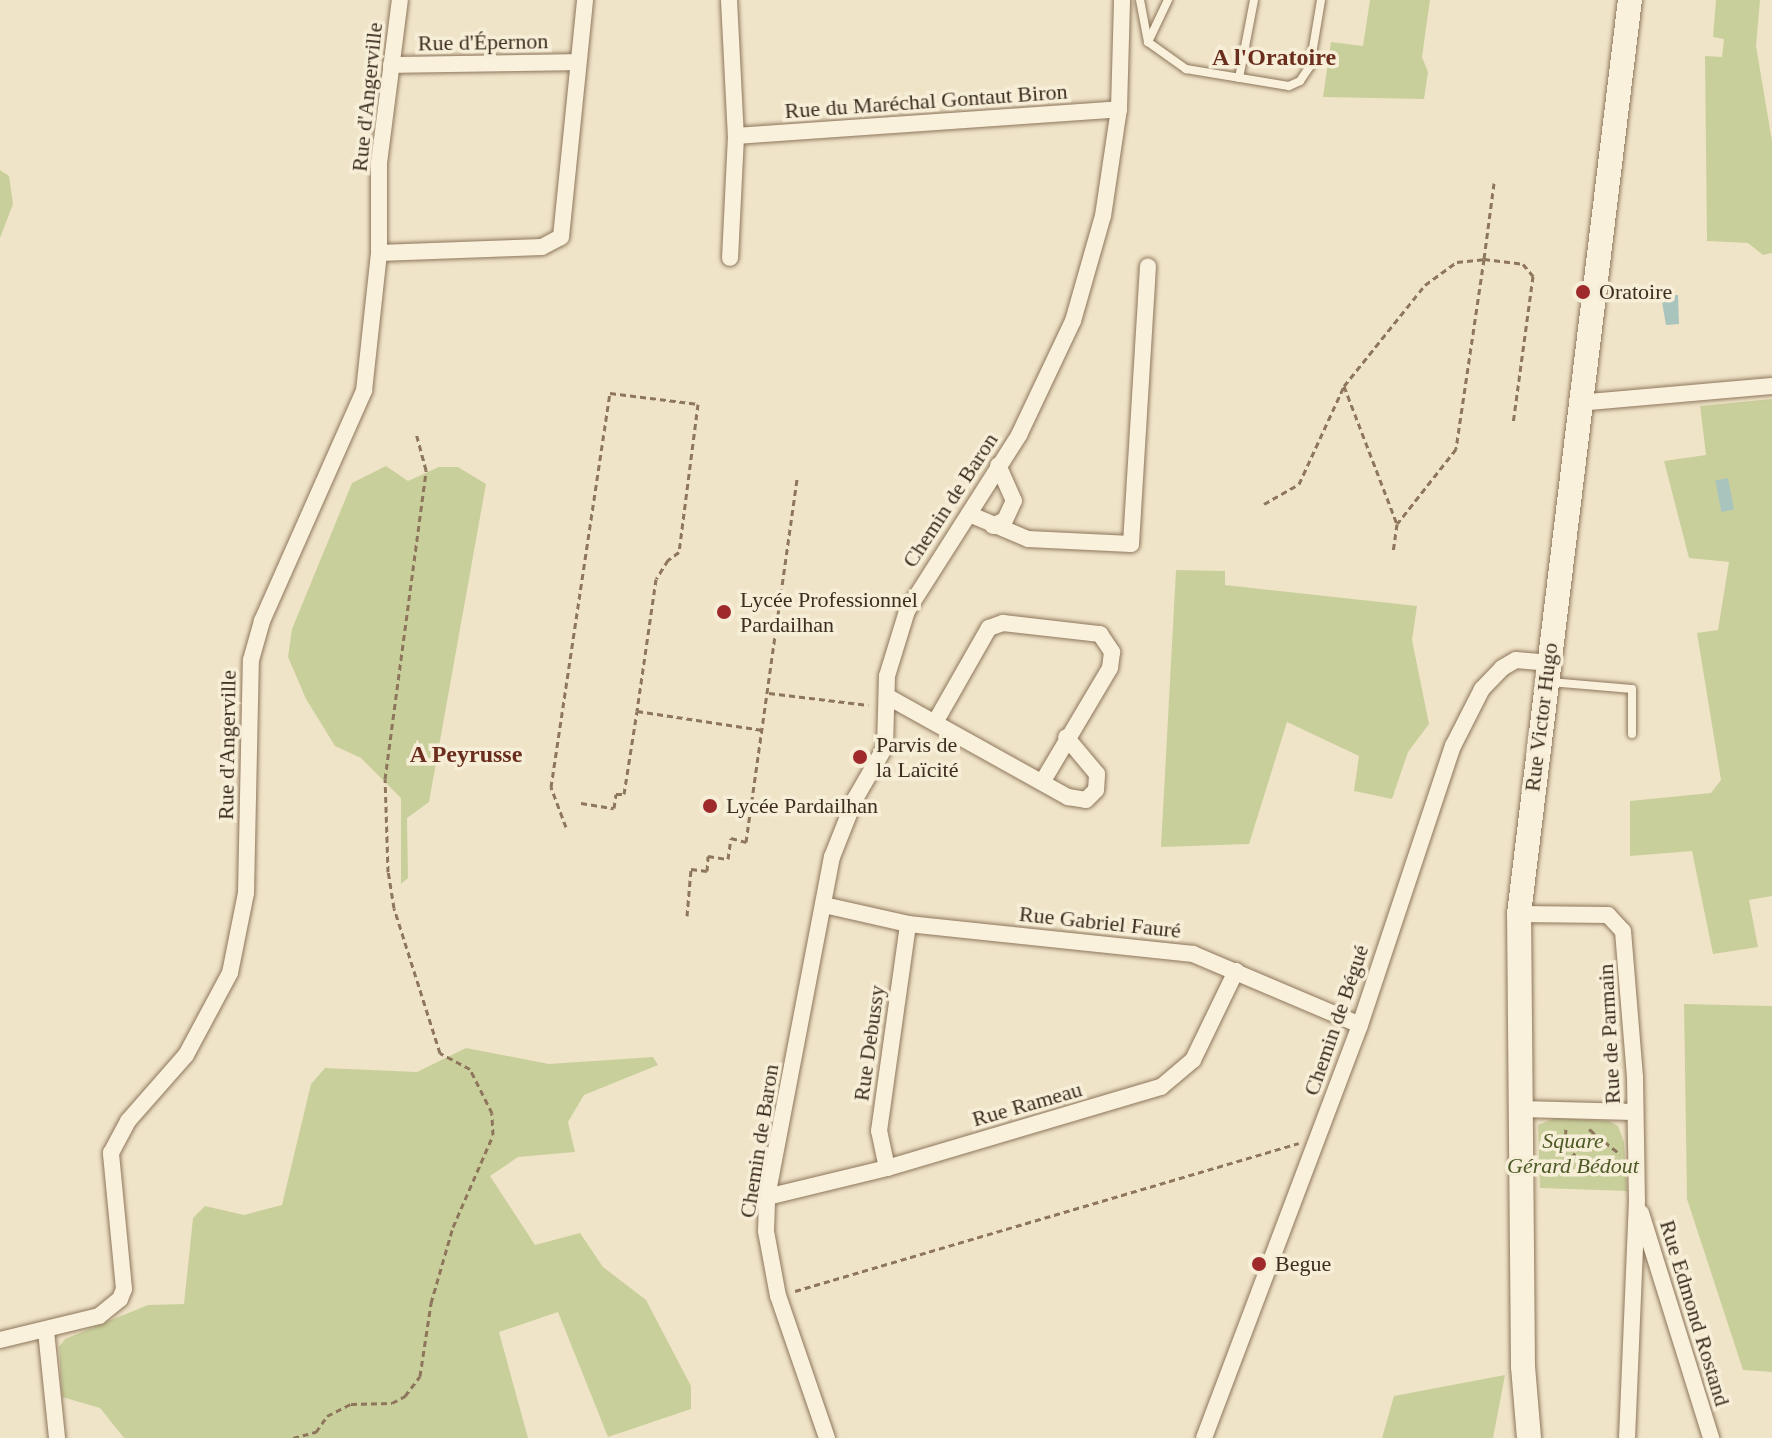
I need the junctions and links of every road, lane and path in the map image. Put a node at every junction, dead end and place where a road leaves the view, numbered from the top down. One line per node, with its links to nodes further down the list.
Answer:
1 (400, 0): 12 (street, Rue d'Angerville)
2 (585, 0): 11 (street)
3 (729, 0): 15 (street)
4 (1122, 0): 14 (street, Chemin de Baron)
5 (1140, 0): 10 (lane)
6 (1168, 0): 10 (lane)
7 (1254, 0): 13 (lane)
8 (1321, 0): 13 (lane)
9 (1630, 0): 23 (main road, Rue Victor Hugo)
10 (1148, 42): 13 (lane)
11 (577, 62): 12 (street, Rue d'Épernon); 17 (street)
12 (391, 65): 17 (street, Rue d'Angerville)
13 (1239, 78)
14 (1119, 109): 15 (street, Rue du Maréchal Gontaut Biron); 26 (street, Chemin de Baron)
15 (736, 136): 18 (street)
16 (1494, 183): 19 (path)
17 (379, 253): 64 (street, Rue d'Angerville)
18 (730, 258)
19 (1484, 259): 21 (path); 24 (path); 30 (path)
20 (1148, 267): 31 (street)
21 (1344, 386): 28 (path); 30 (path)
22 (1772, 386): 23 (street)
23 (1577, 403): 33 (main road, Rue Victor Hugo)
24 (1513, 423)
25 (416, 432): 67 (path)
26 (998, 465): 29 (street, Chemin de Baron); 31 (street)
27 (797, 477): 34 (path)
28 (1264, 504)
29 (969, 514): 31 (street); 35 (street, Chemin de Baron)
30 (1397, 524): 32 (path)
31 (993, 526)
32 (1393, 552)
33 (1547, 672): 39 (lane); 45 (main road, Rue Victor Hugo); 49 (street, Chemin de Bégué)
34 (769, 693): 35 (path); 38 (path)
35 (883, 702): 37 (street); 44 (street, Chemin de Baron)
36 (637, 711): 38 (path); 42 (path); 43 (path)
37 (937, 719): 40 (street); 41 (street)
38 (763, 730): 46 (path)
39 (1632, 734)
40 (1066, 737): 41 (street); 41 (street)
41 (1043, 781)
42 (581, 803)
43 (566, 827)
44 (824, 905): 47 (street, Rue Gabriel Fauré); 61 (street, Chemin de Baron)
45 (1519, 914): 50 (main road, Rue Victor Hugo); 52 (street, Rue de Parmain)
46 (687, 916)
47 (908, 924): 48 (street, Rue Gabriel Fauré); 59 (street, Rue Debussy)
48 (1236, 971): 49 (street, Rue Gabriel Fauré); 59 (street, Rue Rameau)
49 (1360, 1025): 56 (street, Chemin de Bégué)
50 (1520, 1109): 51 (street); 70 (main road, Rue Victor Hugo)
51 (1599, 1111): 52 (street); 55 (path)
52 (1635, 1112): 57 (street, Rue de Parmain)
53 (1571, 1127): 58 (path)
54 (1582, 1128): 55 (path)
55 (1594, 1133): 57 (path); 58 (path)
56 (1318, 1137): 63 (path); 69 (street, Chemin de Bégué)
57 (1635, 1157): 62 (street, Rue de Parmain)
58 (1564, 1165): 60 (path)
59 (887, 1168): 61 (street, Rue Rameau)
60 (1534, 1170)
61 (767, 1197): 63 (street, Chemin de Baron)
62 (1637, 1200): 71 (street, Rue de Parmain); 72 (street, Rue Edmond Rostand)
63 (778, 1296): 68 (street, Chemin de Baron)
64 (46, 1331): 65 (street); 66 (street)
65 (0, 1340)
66 (57, 1438)
67 (293, 1438)
68 (827, 1438)
69 (1204, 1438)
70 (1529, 1438)
71 (1627, 1438)
72 (1711, 1438)

